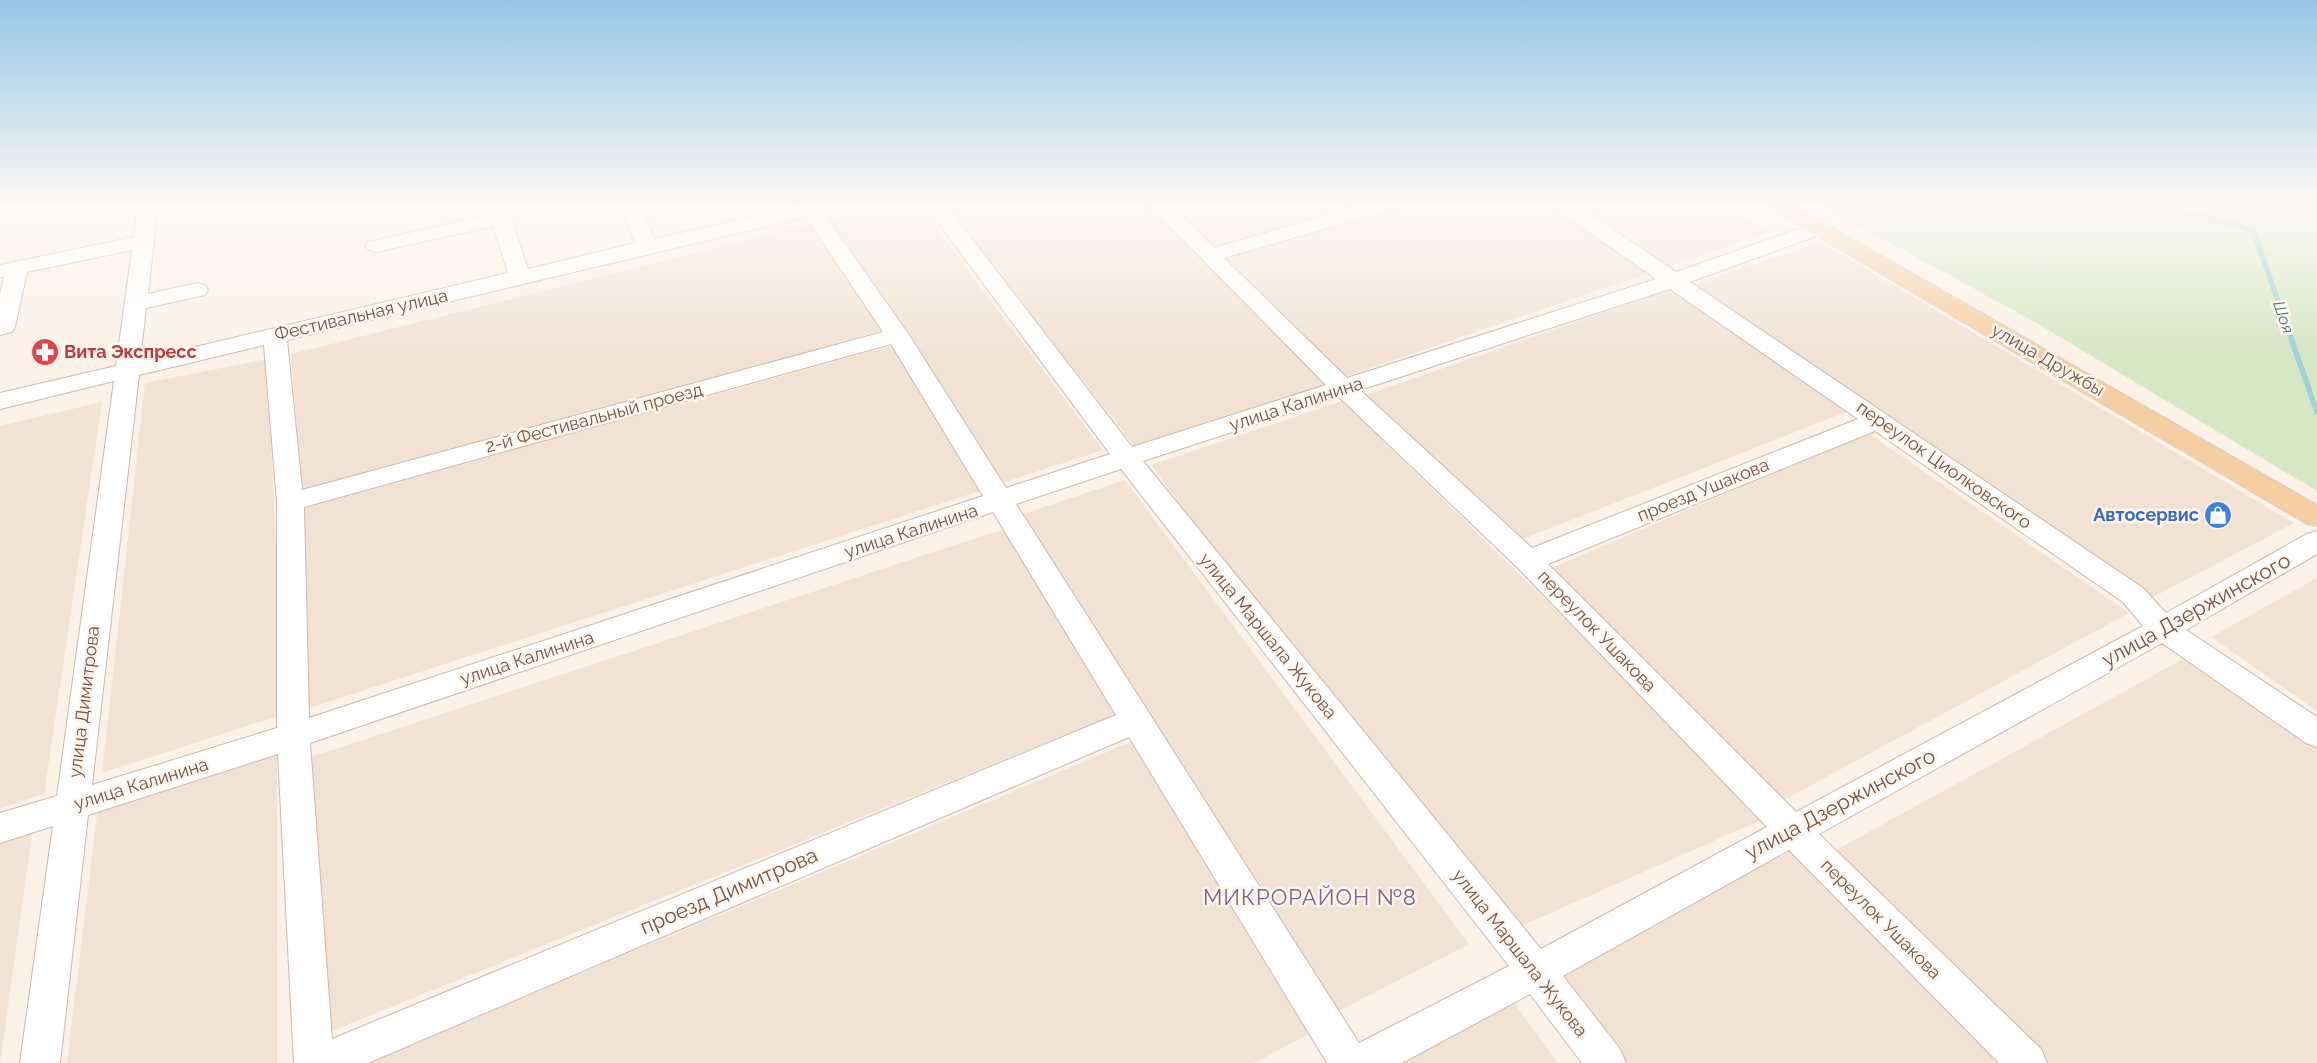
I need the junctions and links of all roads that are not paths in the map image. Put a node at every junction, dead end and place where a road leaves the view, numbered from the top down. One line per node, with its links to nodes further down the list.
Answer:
1 (78, 255): 11 (street)
2 (142, 255): 15 (street, улица Димитрова)
3 (513, 255): 12 (street)
4 (615, 255): 12 (street, Фестивальная улица)
5 (846, 255): 18 (street)
6 (972, 255): 23 (street, улица Маршала Жукова)
7 (1211, 255): 20 (street, переулок Ушакова)
8 (1637, 255): 13 (street, переулок Циолковского)
9 (1746, 255): 13 (street, улица Калинина)
10 (1866, 255): 26 (main road, улица Дружбы)
11 (8, 269): 16 (street)
12 (520, 277): 17 (street, Фестивальная улица)
13 (1675, 280): 20 (street, улица Калинина); 22 (street, переулок Циолковского)
14 (198, 289): 15 (street)
15 (135, 304): 19 (street, улица Димитрова)
16 (0, 328)
17 (275, 335): 19 (street, Фестивальная улица); 25 (street)
18 (897, 335): 24 (street); 25 (street, 2-й Фестивальный проезд)
19 (126, 372): 21 (street, Фестивальная улица); 33 (street, улица Димитрова)
20 (1343, 388): 23 (street, улица Калинина); 28 (street, переулок Ушакова)
21 (0, 401)
22 (1879, 420): 28 (street, проезд Ушакова); 29 (street, переулок Циолковского)
23 (1126, 458): 24 (street, улица Калинина); 36 (street, улица Маршала Жукова)
24 (1001, 501): 30 (street); 32 (street, улица Калинина)
25 (290, 502): 32 (street)
26 (2317, 517)
27 (2317, 541): 29 (street, улица Дзержинского)
28 (1528, 561): 35 (street, переулок Ушакова)
29 (2163, 630): 31 (street, переулок Циолковского); 35 (street, улица Дзержинского)
30 (1137, 720): 39 (street, проезд Димитрова); 40 (street)
31 (2317, 734)
32 (293, 736): 33 (street, улица Калинина); 38 (street)
33 (71, 806): 34 (street, улица Калинина); 37 (street, улица Димитрова)
34 (0, 828)
35 (1792, 830): 36 (street, улица Дзержинского); 43 (street, переулок Ушакова)
36 (1536, 971): 41 (street, улица Дзержинского); 42 (street, улица Маршала Жукова)
37 (40, 1063)
38 (314, 1063)
39 (322, 1063)
40 (1349, 1063)
41 (1362, 1063)
42 (1606, 1063)
43 (2027, 1063)

